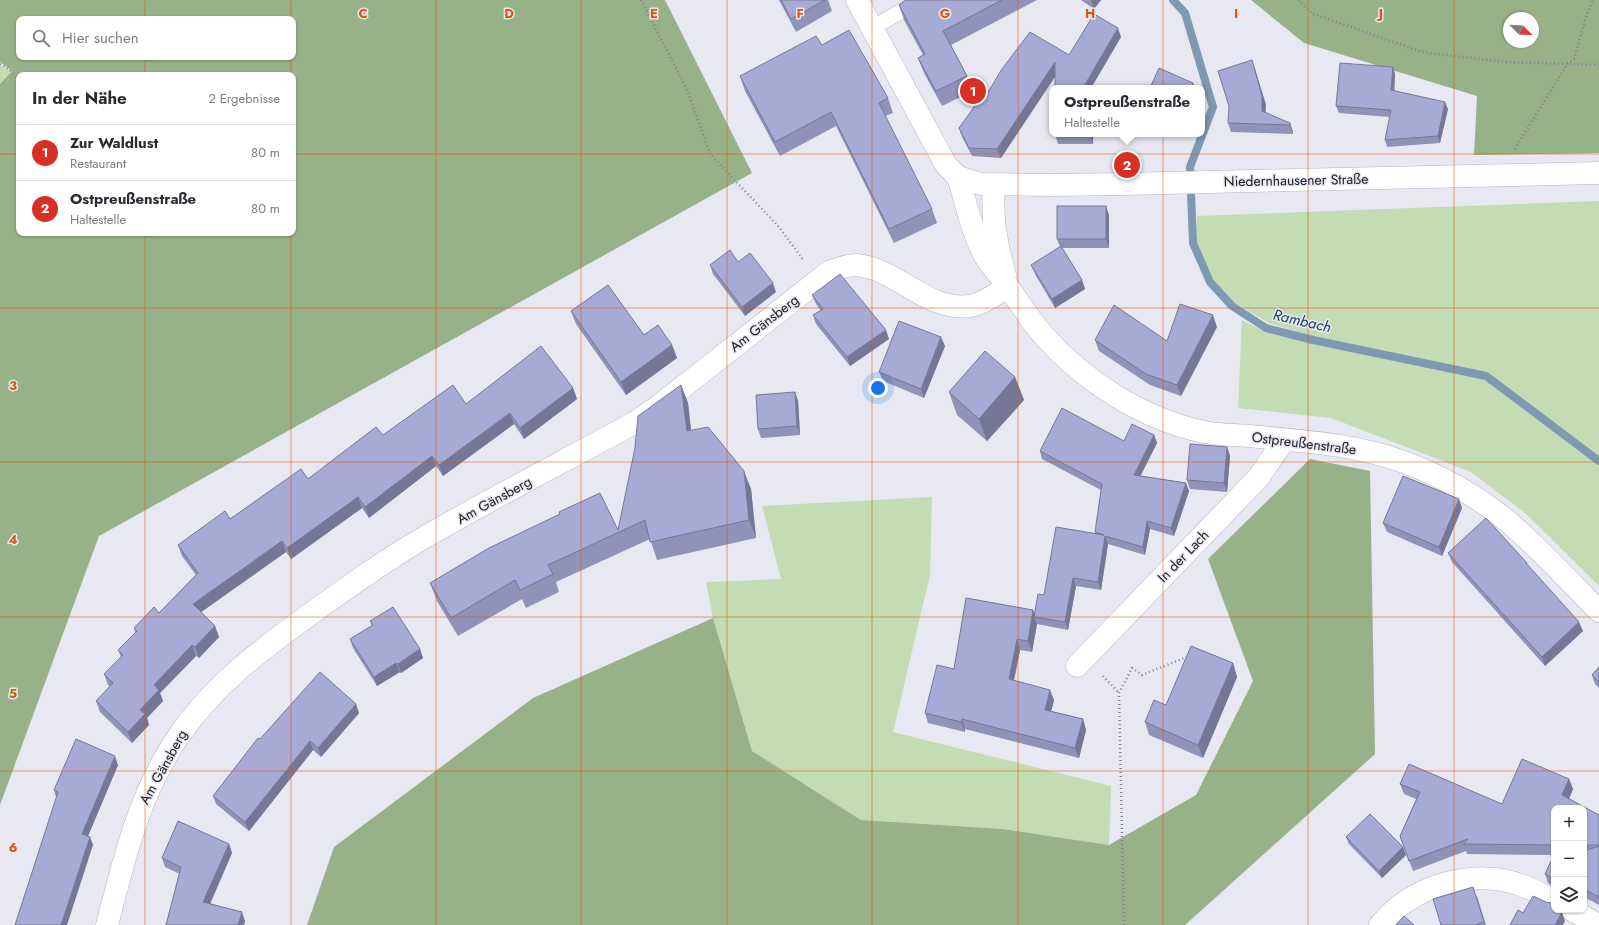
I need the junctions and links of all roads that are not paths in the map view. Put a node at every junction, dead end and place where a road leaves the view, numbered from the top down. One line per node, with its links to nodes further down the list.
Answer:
1 (857, 0): 3 (street, Ostpreußenstraße)
2 (921, 0): 3 (lane)
3 (872, 28): 5 (street, Ostpreußenstraße)
4 (1599, 173): 6 (street, Niedernhausener Straße)
5 (958, 177): 6 (street); 7 (street, Ostpreußenstraße)
6 (993, 185): 7 (street, Ostpreußenstraße)
7 (1008, 287): 8 (street, Ostpreußenstraße); 13 (street, Am Gänsberg)
8 (1284, 440): 9 (street, Ostpreußenstraße); 10 (street, In der Lach)
9 (1599, 611)
10 (1077, 666)
11 (1551, 899): 14 (street)
12 (1577, 913): 15 (street)
13 (107, 925)
14 (1380, 925)
15 (1598, 925)

